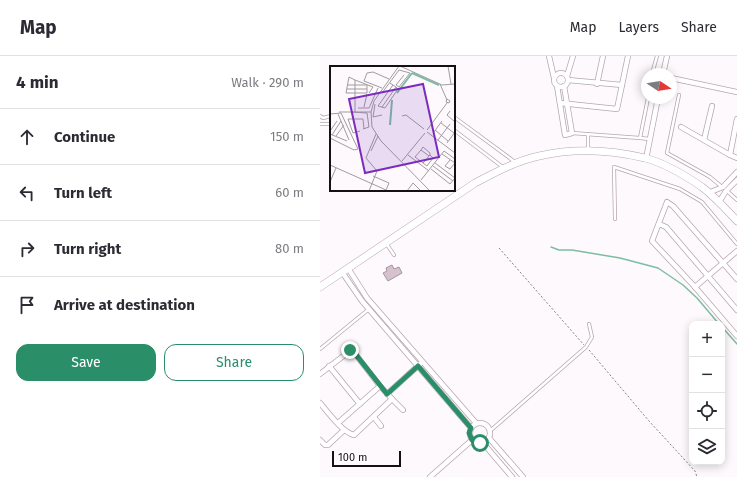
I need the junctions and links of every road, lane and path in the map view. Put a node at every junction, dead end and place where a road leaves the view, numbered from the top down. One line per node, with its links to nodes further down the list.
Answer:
1 (549, 56): 9 (street)
2 (573, 56): 10 (street)
3 (603, 56): 12 (street)
4 (628, 56): 13 (street)
5 (657, 56): 7 (lane)
6 (667, 56): 8 (street)
7 (654, 68)
8 (664, 68)
9 (554, 78): 10 (street); 14 (street)
10 (567, 78): 12 (street); 15 (street)
11 (677, 79): 16 (street)
12 (597, 84): 13 (street)
13 (622, 85): 19 (street)
14 (557, 86): 15 (street); 18 (street)
15 (564, 86): 19 (street)
16 (737, 92)
17 (679, 95): 42 (lane)
18 (560, 103): 19 (street); 29 (street)
19 (567, 104): 29 (street)
20 (647, 104): 31 (lane)
21 (657, 104): 32 (street)
22 (712, 106): 33 (street)
23 (320, 116): 24 (lane)
24 (330, 116)
25 (455, 118): 38 (lane)
26 (737, 119): 35 (street)
27 (681, 127): 33 (street)
28 (455, 131): 39 (lane)
29 (572, 133): 30 (lane)
30 (588, 134): 31 (lane); 34 (lane)
31 (640, 138): 32 (lane)
32 (650, 139): 37 (street)
33 (704, 140): 35 (street)
34 (588, 151): 37 (main road); 38 (main road)
35 (730, 155): 36 (street)
36 (737, 158)
37 (646, 159): 43 (main road)
38 (517, 164): 39 (main road)
39 (504, 168): 49 (main road)
40 (737, 172): 42 (street)
41 (737, 180): 42 (street)
42 (724, 189): 43 (street); 44 (lane); 45 (street)
43 (708, 193): 45 (main road)
44 (737, 200)
45 (719, 202): 47 (main road)
46 (615, 219): 50 (lane)
47 (737, 221)
48 (658, 224): 54 (street); 56 (street); 59 (street)
49 (386, 243): 53 (lane); 55 (main road)
50 (737, 244)
51 (499, 248): 64 (path)
52 (737, 251): 54 (street)
53 (394, 255)
54 (723, 263): 56 (street); 57 (street)
55 (345, 270): 58 (main road); 60 (street); 66 (street)
56 (707, 276): 59 (street); 61 (street)
57 (737, 279)
58 (320, 287)
59 (695, 287): 63 (street)
60 (369, 309): 65 (lane); 68 (street)
61 (737, 310)
62 (589, 324): 64 (lane)
63 (737, 336)
64 (586, 347): 82 (lane); 90 (path)
65 (320, 349)
66 (422, 362): 68 (street); 78 (street)
67 (329, 366): 69 (street); 70 (street); 74 (street)
68 (418, 366): 71 (street); 80 (street)
69 (320, 374)
70 (380, 386): 71 (street); 74 (street)
71 (387, 394): 72 (street)
72 (392, 399): 75 (street); 76 (street)
73 (320, 402): 77 (street)
74 (360, 404): 77 (street)
75 (403, 410)
76 (374, 417): 79 (street); 81 (street)
77 (338, 423): 81 (street)
78 (476, 424): 80 (street); 82 (street)
79 (381, 426)
80 (471, 428): 85 (street)
81 (344, 430): 84 (street)
82 (490, 431): 83 (street)
83 (489, 438): 86 (street); 89 (street)
84 (320, 440)
85 (472, 440): 86 (street); 87 (street)
86 (483, 443): 88 (street)
87 (430, 477)
88 (512, 477)
89 (523, 477)
90 (696, 477)

